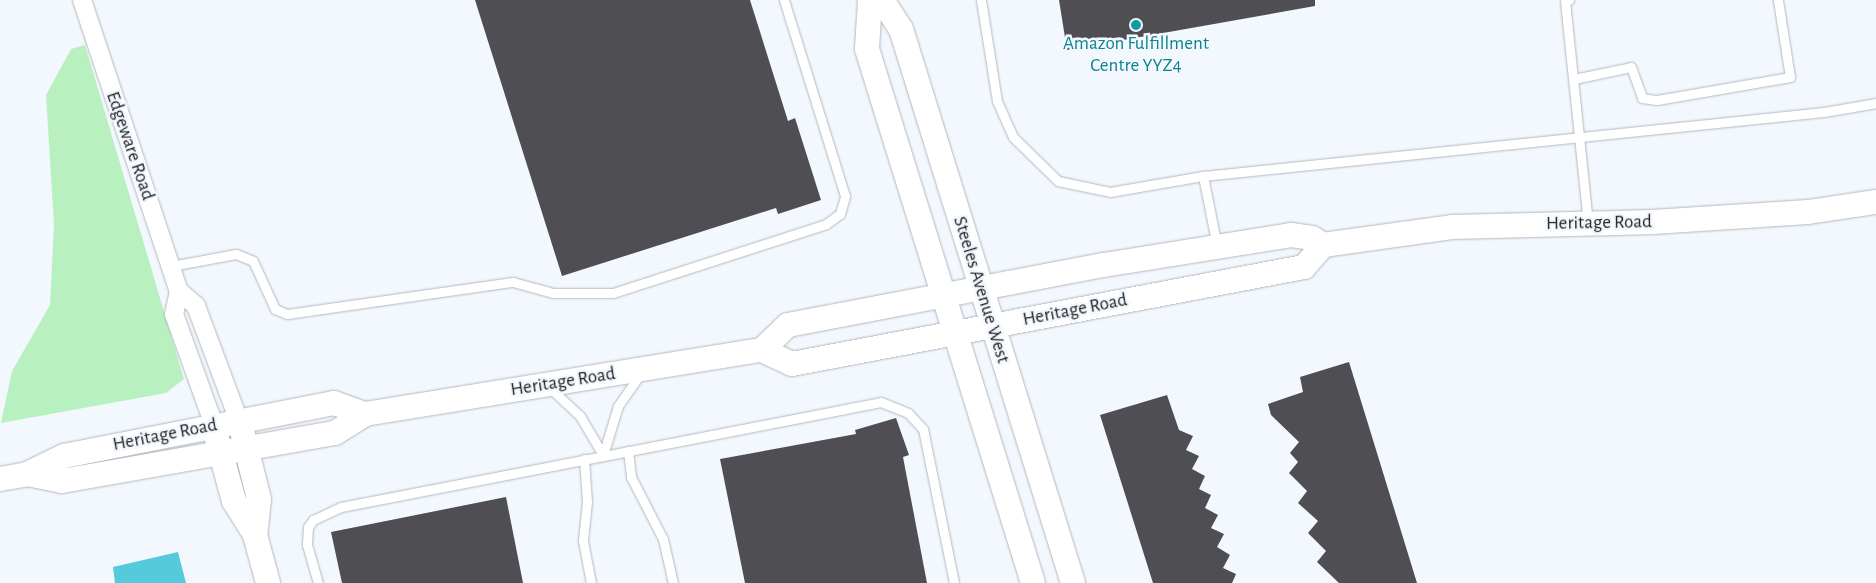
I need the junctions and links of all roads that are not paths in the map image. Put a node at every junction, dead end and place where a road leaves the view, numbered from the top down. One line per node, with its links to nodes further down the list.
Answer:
1 (82, 0): 16 (street, Edgeware Road)
2 (784, 0): 16 (lane)
3 (870, 0): 19 (main road, Steeles Avenue West)
4 (882, 0): 17 (main road, Steeles Avenue West)
5 (981, 0): 11 (lane)
6 (1567, 0): 8 (lane)
7 (1778, 0): 8 (lane)
8 (1574, 79): 10 (lane)
9 (1876, 103): 10 (lane)
10 (1580, 135): 11 (lane); 13 (lane)
11 (1203, 176): 15 (lane)
12 (1876, 202): 13 (main road, Heritage Road)
13 (1588, 223): 14 (main road, Heritage Road)
14 (1323, 245): 15 (main road, Heritage Road); 20 (main road, Heritage Road)
15 (1217, 246): 17 (main road, Heritage Road)
16 (171, 266): 18 (street, Edgeware Road)
17 (980, 289): 19 (main road, Heritage Road); 20 (main road, Steeles Avenue West)
18 (179, 291): 26 (street, Edgeware Road); 27 (street, Edgeware Road)
19 (944, 296): 21 (main road, Steeles Avenue West); 22 (main road, Heritage Road)
20 (992, 326): 21 (main road, Heritage Road); 42 (main road, Steeles Avenue West)
21 (956, 332): 22 (main road, Heritage Road); 41 (main road, Steeles Avenue West)
22 (762, 350): 23 (main road, Heritage Road)
23 (643, 369): 24 (main road, Heritage Road); 31 (lane)
24 (547, 385): 25 (main road, Heritage Road); 31 (lane)
25 (365, 414): 26 (main road, Heritage Road); 28 (main road, Heritage Road)
26 (240, 421): 27 (main road, Heritage Road); 28 (main road, Edgeware Road)
27 (214, 425): 30 (main road, Edgeware Road); 33 (main road, Heritage Road)
28 (246, 449): 30 (main road, Heritage Road); 35 (main road, Edgeware Road)
29 (628, 451): 31 (lane); 39 (lane); 40 (lane)
30 (221, 453): 33 (main road, Heritage Road); 35 (main road, Edgeware Road)
31 (603, 455): 32 (lane)
32 (584, 459): 37 (lane); 38 (lane)
33 (27, 474): 34 (main road, Heritage Road)
34 (0, 479)
35 (255, 536): 36 (main road, Edgeware Road)
36 (268, 583)
37 (318, 583)
38 (591, 583)
39 (673, 583)
40 (954, 583)
41 (1034, 583)
42 (1072, 583)

